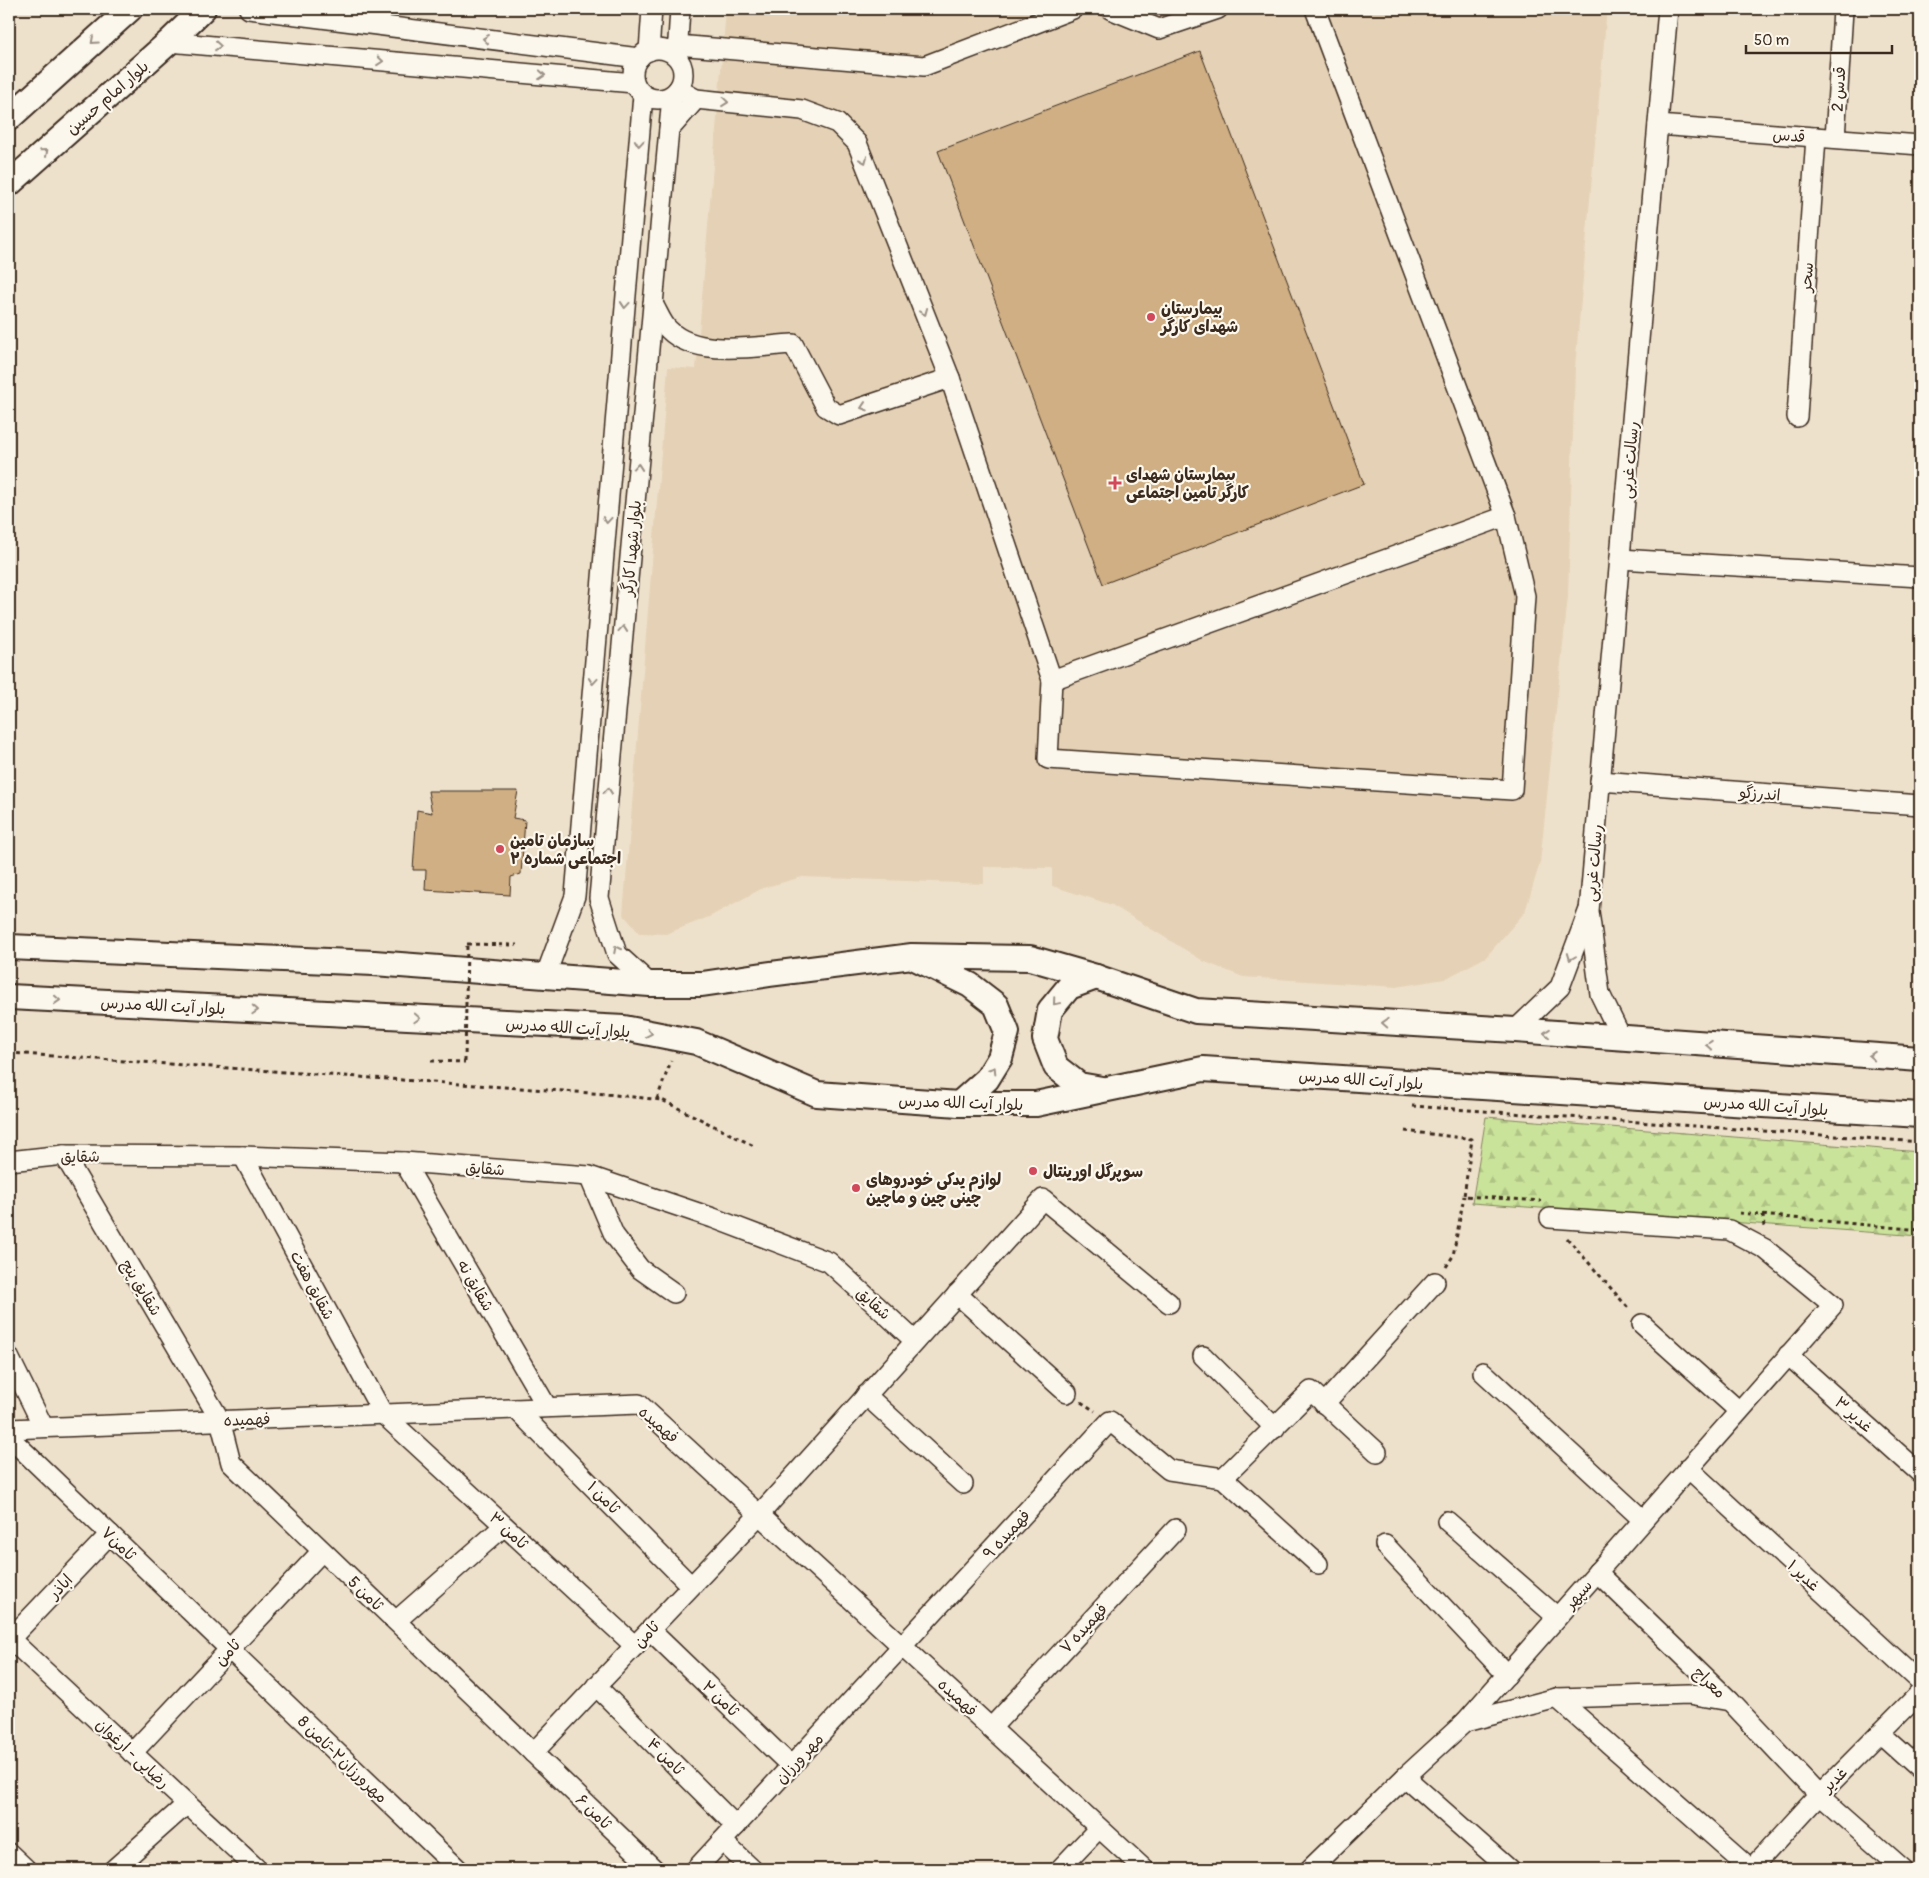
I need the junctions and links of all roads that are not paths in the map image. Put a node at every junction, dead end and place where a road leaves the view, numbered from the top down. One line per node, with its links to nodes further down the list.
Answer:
1 (130, 9): 18 (main road, one-way to 18)
2 (203, 9): 12 (main road, بلوار امام حسین)
3 (249, 9): 14 (street, one-way to 3)
4 (652, 9): 14 (street)
5 (680, 9): 13 (street)
6 (1073, 9): 13 (street)
7 (1110, 9): 8 (street)
8 (1218, 9)
9 (1315, 9): 29 (street)
10 (1668, 9): 20 (street, رسالت غربی)
11 (1844, 10): 23 (street, قدس 2)
12 (169, 42): 15 (street, one-way to 15); 25 (main road, بلوار امام حسین, one-way to 12)
13 (677, 51): 14 (street); 16 (street)
14 (644, 54): 15 (street)
15 (639, 89): 16 (street); 38 (street, بلوار شهدا کارگر, one-way to 38)
16 (675, 92): 17 (street); 21 (street, بلوار شهدا کارگر)
17 (696, 99): 21 (street); 27 (street, one-way to 27)
18 (18, 101): 19 (main road)
19 (9, 118)
20 (1658, 125): 22 (street, قدس); 30 (street, رسالت غربی)
21 (669, 130): 26 (street, بلوار شهدا کارگر)
22 (1816, 137): 23 (street, قدس); 28 (street, سحر)
23 (1835, 138): 24 (street, قدس)
24 (1920, 145)
25 (9, 184)
26 (653, 304): 27 (street, one-way to 26); 40 (street, بلوار شهدا کارگر, one-way to 26)
27 (950, 378): 32 (street)
28 (1796, 418)
29 (1506, 516): 32 (street); 32 (street)
30 (1620, 559): 31 (street); 33 (street, رسالت غربی)
31 (1920, 577)
32 (1052, 680)
33 (1600, 781): 34 (street, اندرزگو); 35 (street, رسالت غربی)
34 (1920, 805)
35 (1589, 911): 42 (street, رسالت غربی, one-way to 42); 43 (street, رسالت غربی)
36 (9, 947): 38 (main road)
37 (912, 956): 39 (main road); 40 (main road); 46 (main road, one-way to 37)
38 (545, 977): 40 (main road)
39 (1096, 977): 42 (main road, one-way to 39); 45 (main road, one-way to 45)
40 (650, 984)
41 (9, 997): 46 (main road, بلوار آیت الله مدرس, one-way to 46)
42 (1515, 1030): 43 (main road, one-way to 42)
43 (1622, 1039): 44 (main road, one-way to 43)
44 (1920, 1059)
45 (1108, 1090): 46 (main road, بلوار آیت الله مدرس); 47 (main road, بلوار آیت الله مدرس)
46 (959, 1104)
47 (1920, 1115)
48 (64, 1155): 49 (street, شقایق); 50 (street, شقایق); 71 (street, شقایق پنج)
49 (243, 1156): 51 (street, شقایق); 70 (street, شقایق هفت)
50 (10, 1159)
51 (404, 1162): 52 (street, شقایق); 68 (street, شقایق نه)
52 (589, 1176): 55 (street); 59 (street, شقایق)
53 (1550, 1210): 60 (street, سپهر)
54 (1435, 1282): 66 (street)
55 (674, 1293)
56 (957, 1294): 57 (street, ثامن); 59 (street, ثامن); 64 (street)
57 (1169, 1303)
58 (1642, 1324): 69 (street)
59 (915, 1341): 65 (street, ثامن)
60 (1788, 1355): 69 (street, سپهر); 78 (street, غدیر ۳)
61 (1203, 1356): 73 (street)
62 (9, 1357): 72 (street)
63 (1483, 1372): 82 (street)
64 (1067, 1393)
65 (866, 1395): 80 (street); 81 (street, ثامن)
66 (1324, 1404): 73 (street); 76 (street)
67 (516, 1408): 68 (street, فهمیده); 70 (street, فهمیده); 91 (street, ثامن ۱)
68 (547, 1408): 81 (street, فهمیده)
69 (1739, 1411): 77 (street, سپهر)
70 (383, 1414): 71 (street, فهمیده); 84 (street, ثامن ۳)
71 (220, 1420): 72 (street, فهمیده); 88 (street, ثامن 5)
72 (42, 1426): 74 (street, فهمیده)
73 (1275, 1428): 79 (street)
74 (9, 1429)
75 (9, 1437): 86 (street, ثامن۷)
76 (1377, 1452)
77 (1688, 1468): 82 (street, سپهر); 100 (street, غدیر ۱)
78 (1920, 1473)
79 (1223, 1478): 89 (street); 97 (street, فهمیده ۹)
80 (963, 1484)
81 (759, 1514): 91 (street, ثامن); 97 (street, فهمیده)
82 (1643, 1520): 90 (street, سپهر)
83 (1447, 1521): 92 (street)
84 (504, 1526): 93 (street); 96 (street, ثامن ۳)
85 (1176, 1529): 106 (street, فهمیده ۷)
86 (110, 1534): 95 (street, اباذر); 98 (street, ثامن۷)
87 (1385, 1545): 99 (street)
88 (322, 1551): 93 (street, ثامن 5); 98 (street, ثامن)
89 (1318, 1564)
90 (1597, 1572): 92 (street, سپهر); 104 (street, معراج)
91 (691, 1586): 94 (street, ثامن)
92 (1558, 1617): 99 (street, سپهر)
93 (396, 1621): 109 (street, ثامن 5)
94 (650, 1630): 96 (street, ثامن); 110 (street, ثامن ۲)
95 (9, 1638): 108 (street, رضایی - ارغوان)
96 (634, 1646): 101 (street, ثامن)
97 (902, 1646): 106 (street, فهمیده); 110 (street, مهر ورزان)
98 (229, 1649): 108 (street, ثامن); 122 (street, مهرورزان۲-ثامن 8)
99 (1507, 1674): 105 (street, سپهر)
100 (1920, 1682)
101 (596, 1686): 109 (street, ثامن); 115 (street, ثامن ۴)
102 (1920, 1693): 107 (street, غدیر)
103 (1557, 1698): 104 (street); 105 (street); 130 (street)
104 (1730, 1701): 113 (street, معراج)
105 (1465, 1722): 112 (street, سپهر)
106 (990, 1728): 116 (street, فهمیده)
107 (1880, 1733): 111 (street); 113 (street, غدیر)
108 (132, 1753): 114 (street, رضایی - ارغوان)
109 (533, 1753): 123 (street, ثامن ۶)
110 (791, 1766): 115 (street, مهر ورزان)
111 (1920, 1769)
112 (1405, 1777): 128 (street, سپهر); 129 (street)
113 (1819, 1795): 130 (street, غدیر); 131 (street, معراج)
114 (187, 1804): 120 (street); 121 (street, رضایی - ارغوان)
115 (736, 1826): 117 (street, مهر ورزان)
116 (1100, 1828): 126 (street); 127 (street, فهمیده)
117 (722, 1841): 124 (street, مهر ورزان); 125 (street)
118 (9, 1853): 119 (street)
119 (26, 1869)
120 (114, 1869)
121 (257, 1869)
122 (458, 1869)
123 (654, 1869)
124 (696, 1869)
125 (752, 1869)
126 (1060, 1869)
127 (1144, 1869)
128 (1310, 1869)
129 (1509, 1869)
130 (1751, 1869)
131 (1903, 1869)

